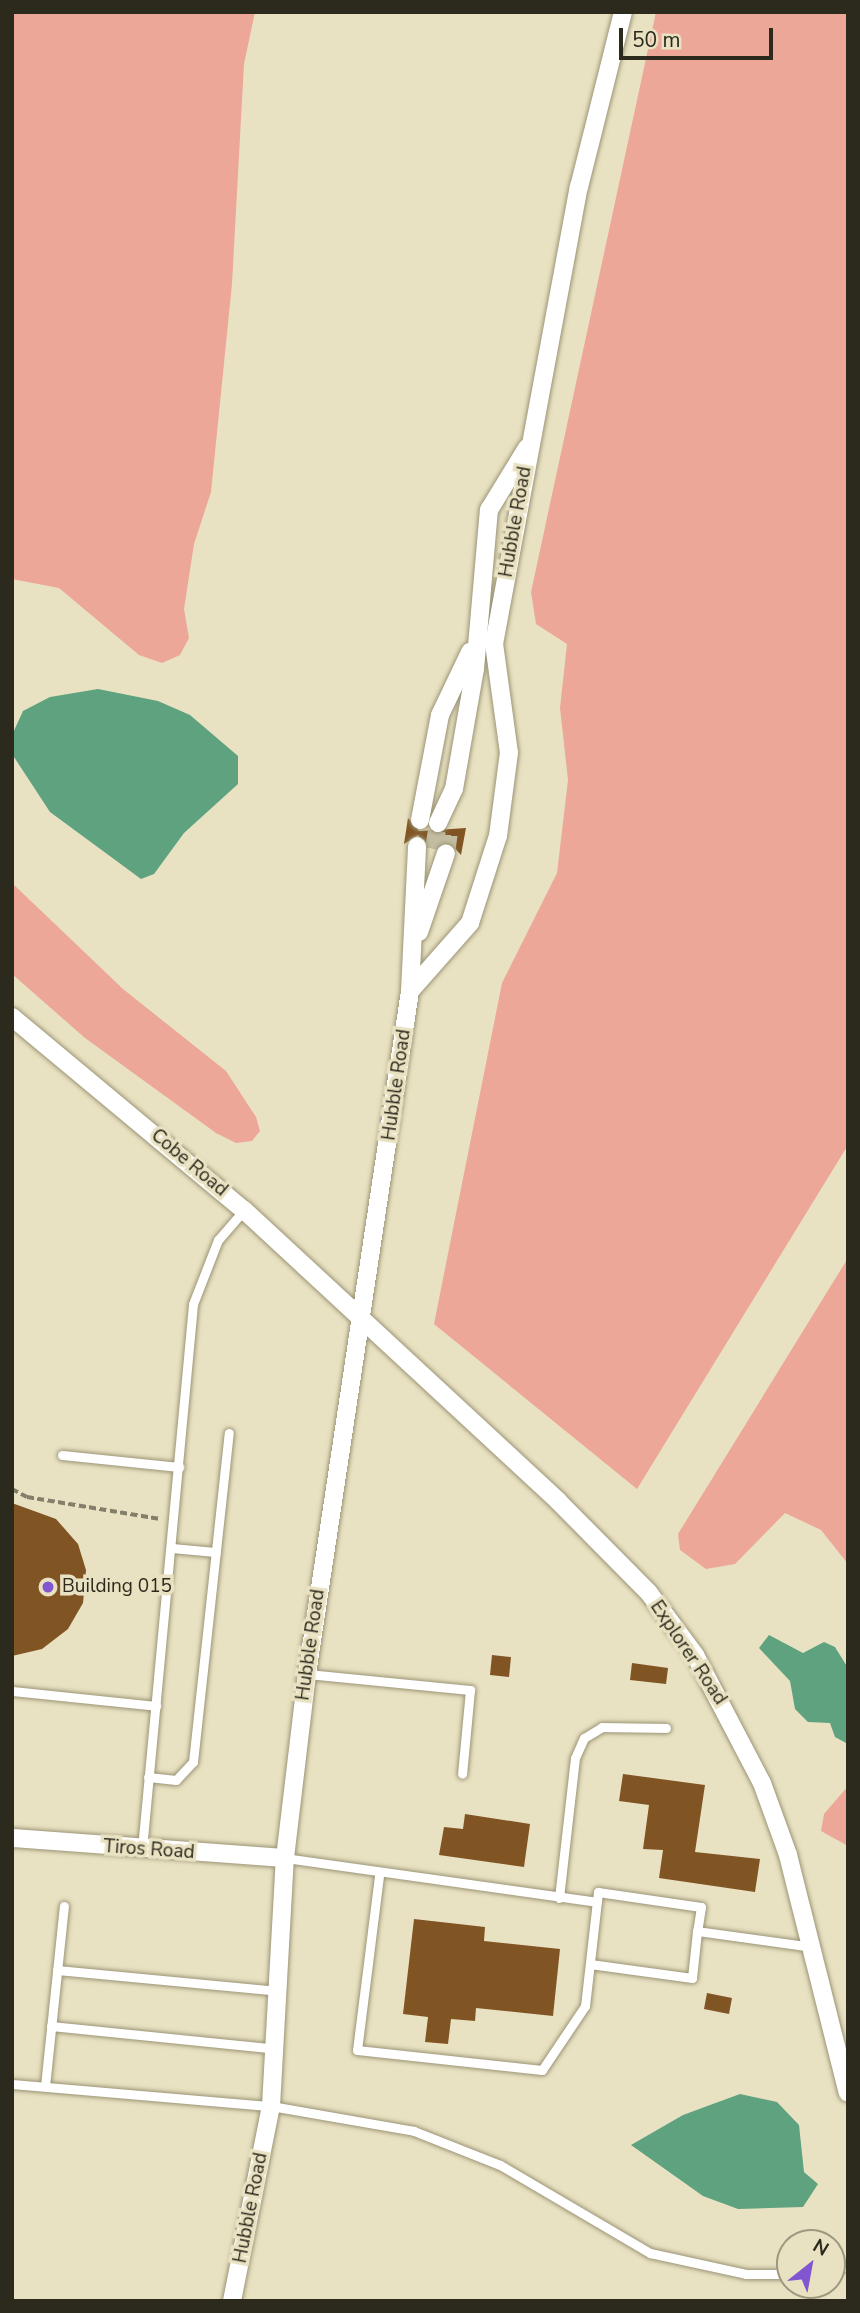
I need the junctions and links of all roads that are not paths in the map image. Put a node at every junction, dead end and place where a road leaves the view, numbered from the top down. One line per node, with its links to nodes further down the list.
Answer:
1 (623, 12): 2 (street, Hubble Road)
2 (531, 443): 3 (street, Hubble Road); 5 (street, Hubble Road)
3 (477, 636): 3 (street, Hubble Road)
4 (417, 938): 4 (street, Hubble Road); 5 (street, Hubble Road)
5 (410, 991): 8 (street, Hubble Road)
6 (12, 1017): 7 (street, Cobe Road)
7 (244, 1210): 8 (street, Cobe Road); 11 (lane)
8 (360, 1317): 14 (street, Hubble Road); 28 (street, Explorer Road)
9 (229, 1433): 13 (lane)
10 (61, 1455): 11 (lane)
11 (179, 1467): 12 (lane)
12 (171, 1548): 13 (lane); 16 (lane)
13 (216, 1552): 19 (lane)
14 (307, 1674): 18 (lane); 22 (street, Hubble Road)
15 (12, 1691): 16 (lane)
16 (156, 1706): 19 (lane)
17 (666, 1728): 24 (lane)
18 (462, 1774)
19 (148, 1777): 21 (lane)
20 (12, 1838): 21 (street, Tiros Road)
21 (142, 1852): 22 (street, Tiros Road)
22 (285, 1858): 23 (lane); 31 (street, Hubble Road)
23 (379, 1876): 24 (lane); 29 (lane)
24 (559, 1898): 25 (lane)
25 (597, 1902): 27 (lane); 29 (lane)
26 (64, 1906): 30 (lane)
27 (697, 1931): 28 (lane); 29 (lane)
28 (812, 1947): 36 (street, Explorer Road)
29 (590, 1964)
30 (57, 1970): 31 (lane); 32 (lane)
31 (280, 1991): 33 (street, Hubble Road)
32 (51, 2026): 33 (lane); 35 (lane)
33 (276, 2049): 37 (street, Hubble Road)
34 (12, 2084): 35 (lane)
35 (45, 2087): 37 (lane)
36 (848, 2093)
37 (271, 2106): 38 (lane); 39 (street, Hubble Road)
38 (776, 2274)
39 (232, 2301)

